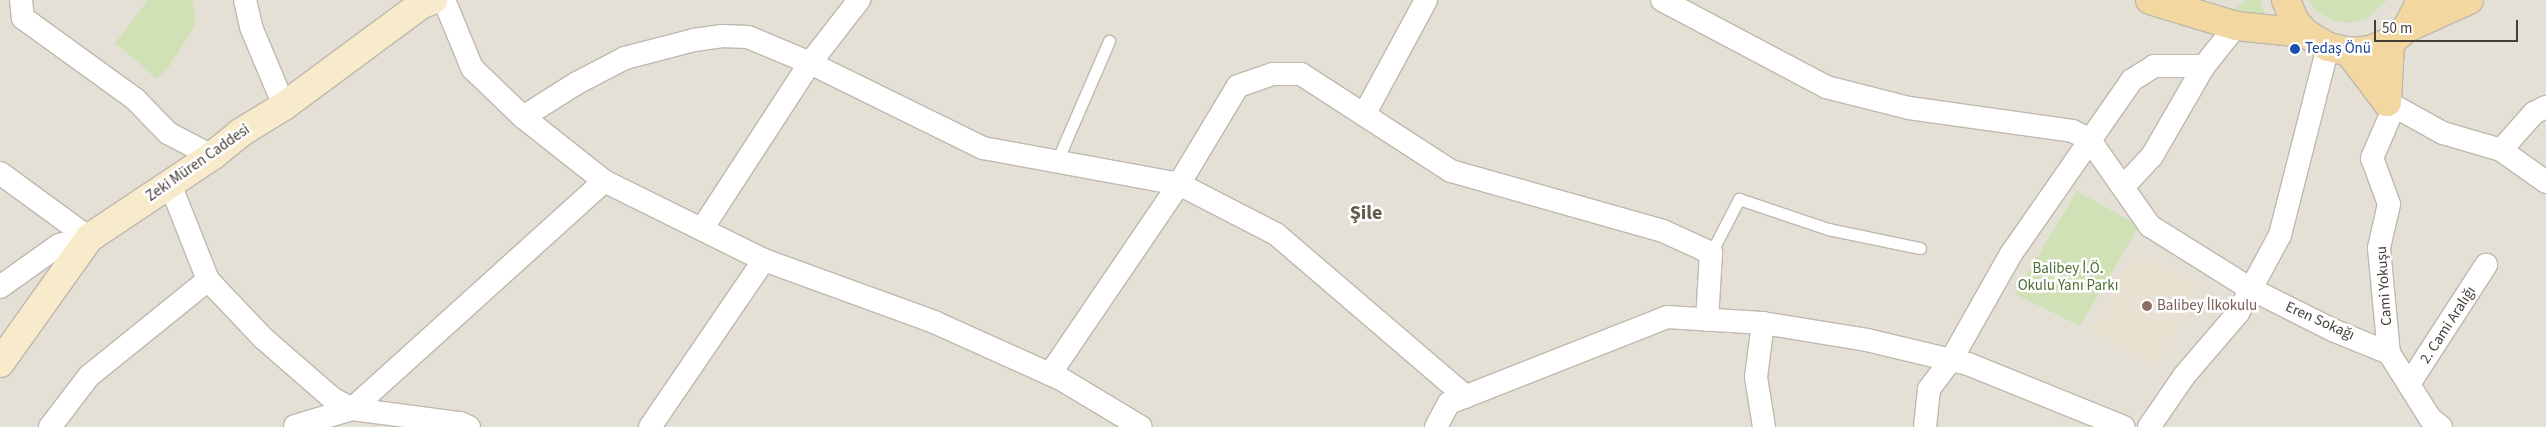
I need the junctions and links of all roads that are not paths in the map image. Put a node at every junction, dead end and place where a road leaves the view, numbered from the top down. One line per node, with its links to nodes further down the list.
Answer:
1 (21, 0): 26 (street)
2 (245, 0): 20 (street)
3 (432, 0): 20 (street, Zeki Müren Caddesi)
4 (444, 0): 23 (street)
5 (859, 0): 17 (street)
6 (1426, 0): 22 (street)
7 (1662, 0): 24 (street)
8 (2286, 0): 13 (main road)
9 (2421, 0): 14 (main road)
10 (2469, 0): 14 (main road)
11 (2164, 1): 12 (main road)
12 (2236, 26): 13 (main road); 18 (street)
13 (2305, 33): 16 (main road)
14 (2399, 35): 16 (main road); 19 (main road)
15 (1109, 41): 27 (lane)
16 (2338, 50): 19 (main road); 42 (street)
17 (810, 63): 23 (street); 27 (street); 34 (street)
18 (2204, 66): 24 (street); 33 (street)
19 (2391, 104): 25 (street); 45 (street, Cami Yokuşu)
20 (284, 106): 26 (street, Zeki Müren Caddesi)
21 (2546, 106): 25 (street)
22 (1365, 113): 32 (street); 37 (street)
23 (524, 117): 29 (street)
24 (2089, 139): 33 (street, Eren Sokağı); 46 (street)
25 (2501, 150): 30 (street)
26 (212, 156): 31 (street, Zeki Müren Caddesi)
27 (1057, 161): 32 (street)
28 (0, 173): 35 (street)
29 (604, 181): 34 (street); 51 (street)
30 (2546, 182)
31 (170, 184): 35 (street, Zeki Müren Caddesi); 40 (street)
32 (1179, 184): 48 (street); 50 (street)
33 (2123, 187): 42 (street, Eren Sokağı)
34 (702, 229): 38 (street)
35 (89, 238): 41 (street); 47 (street, Zeki Müren Caddesi)
36 (1920, 248): 37 (lane)
37 (1711, 253): 43 (street)
38 (764, 260): 48 (street); 55 (street)
39 (2486, 265): 49 (street, 2. Cami Aralığı)
40 (208, 280): 51 (street); 53 (street)
41 (0, 287)
42 (2250, 289): 45 (street, Eren Sokağı); 61 (street)
43 (1707, 320): 44 (street); 50 (street)
44 (1763, 323): 46 (street); 58 (street)
45 (2389, 353): 49 (street, Cami Yokuşu)
46 (1951, 360): 59 (street); 60 (street)
47 (0, 363)
48 (1050, 374): 56 (street)
49 (2409, 384): 62 (street, Cami Yokuşu)
50 (1466, 397): 57 (street)
51 (352, 410): 52 (street); 54 (street)
52 (296, 426)
53 (50, 427)
54 (469, 427)
55 (650, 427)
56 (1141, 427)
57 (1436, 427)
58 (1764, 427)
59 (1925, 427)
60 (2124, 427)
61 (2148, 427)
62 (2441, 427)

